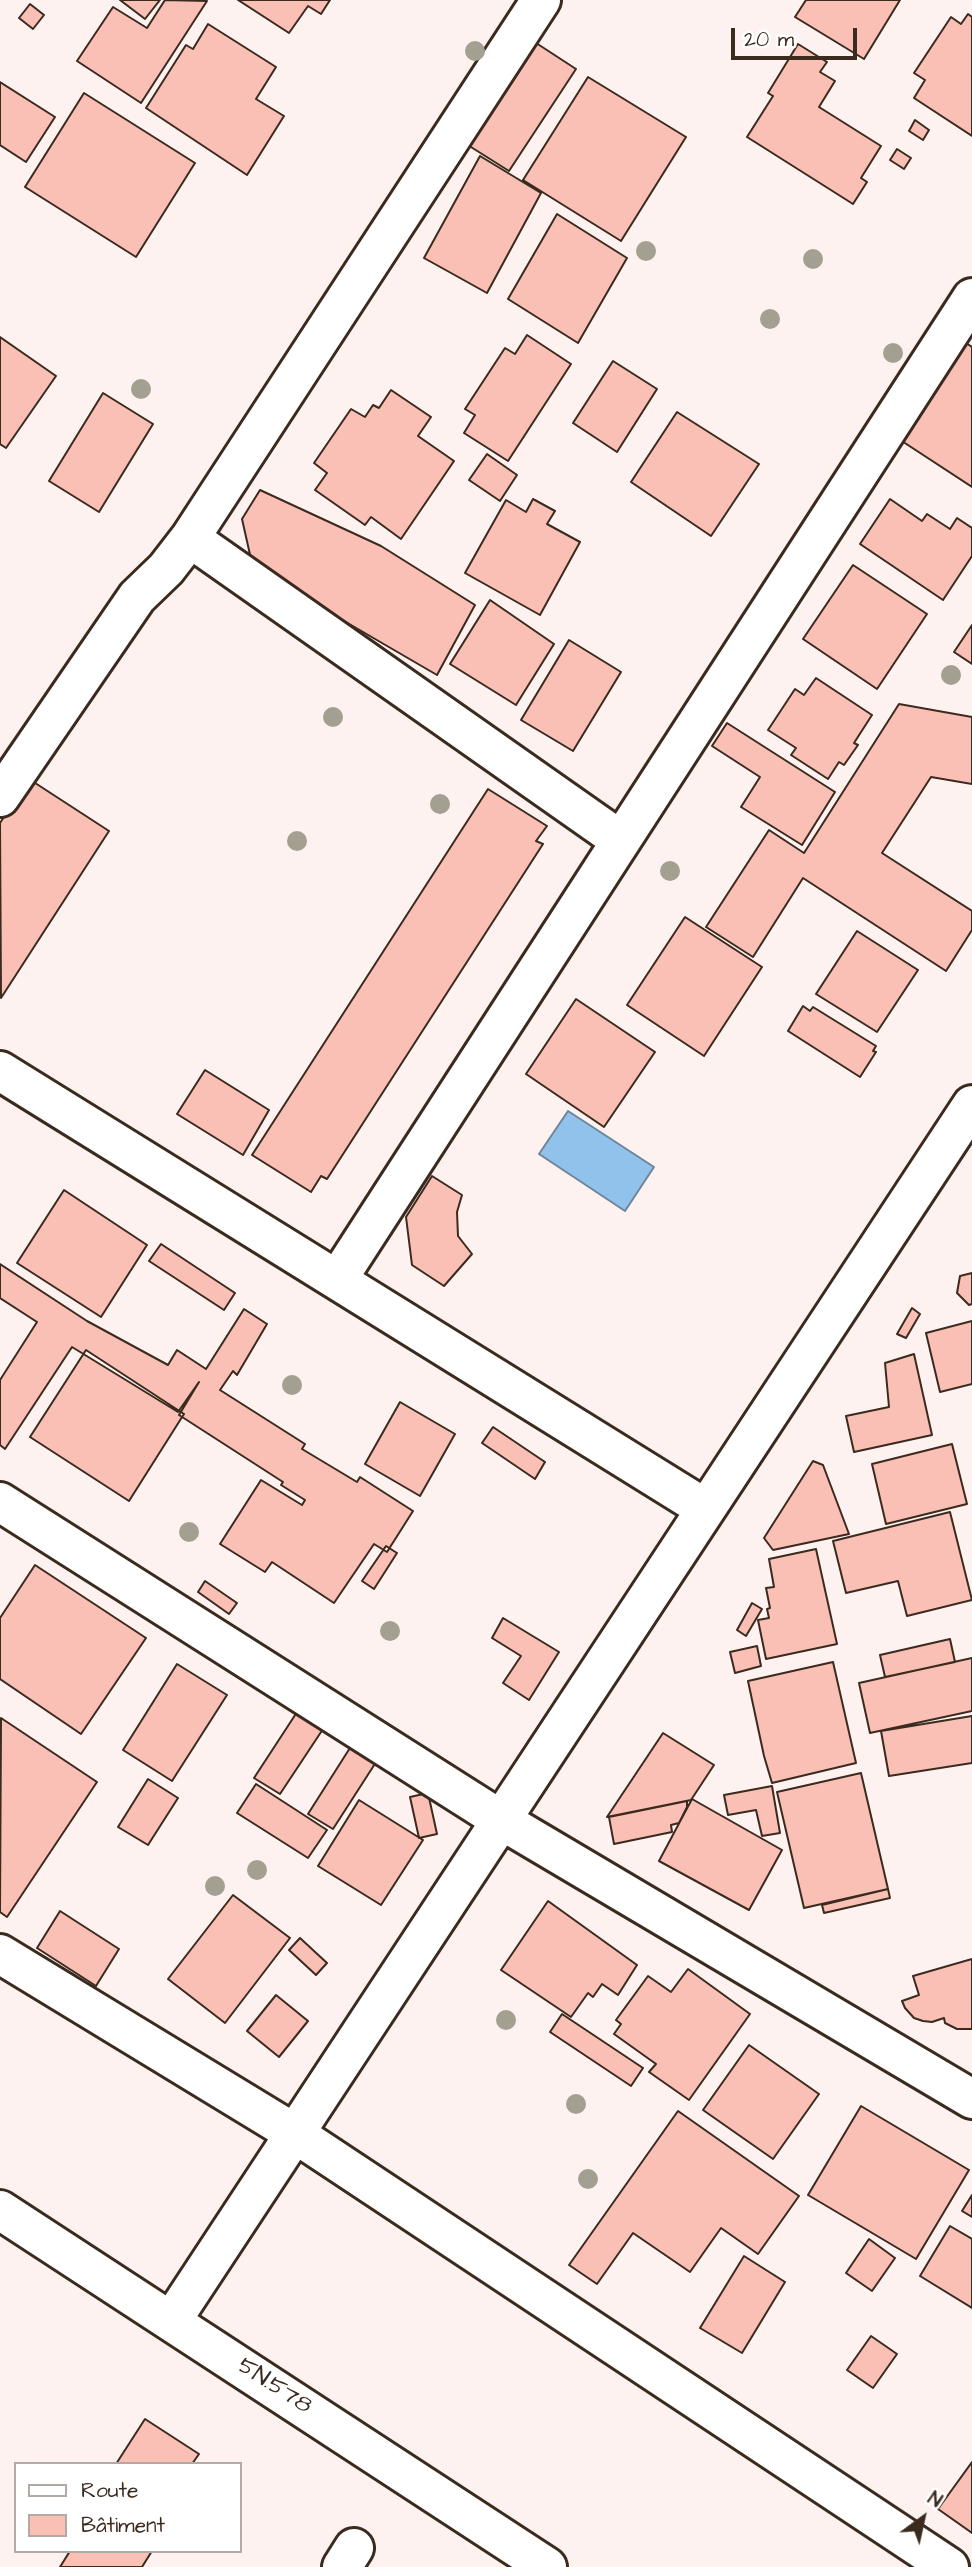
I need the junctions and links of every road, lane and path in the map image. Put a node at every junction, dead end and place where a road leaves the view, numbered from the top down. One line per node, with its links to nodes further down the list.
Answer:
1 (541, 0): 3 (street)
2 (972, 298): 5 (street)
3 (190, 538): 4 (street); 5 (street)
4 (0, 797)
5 (620, 840): 9 (street)
6 (0, 1071): 9 (street)
7 (972, 1105): 8 (street)
8 (954, 1159): 11 (street)
9 (337, 1280): 11 (street)
10 (0, 1502): 12 (street)
11 (706, 1509): 12 (street)
12 (501, 1820): 14 (street); 15 (street)
13 (0, 1954): 15 (street)
14 (972, 2099)
15 (294, 2133): 17 (street); 19 (street)
16 (0, 2210): 17 (street, 5N.578)
17 (172, 2320): 18 (street, 5N.578)
18 (547, 2567)
19 (949, 2567)

